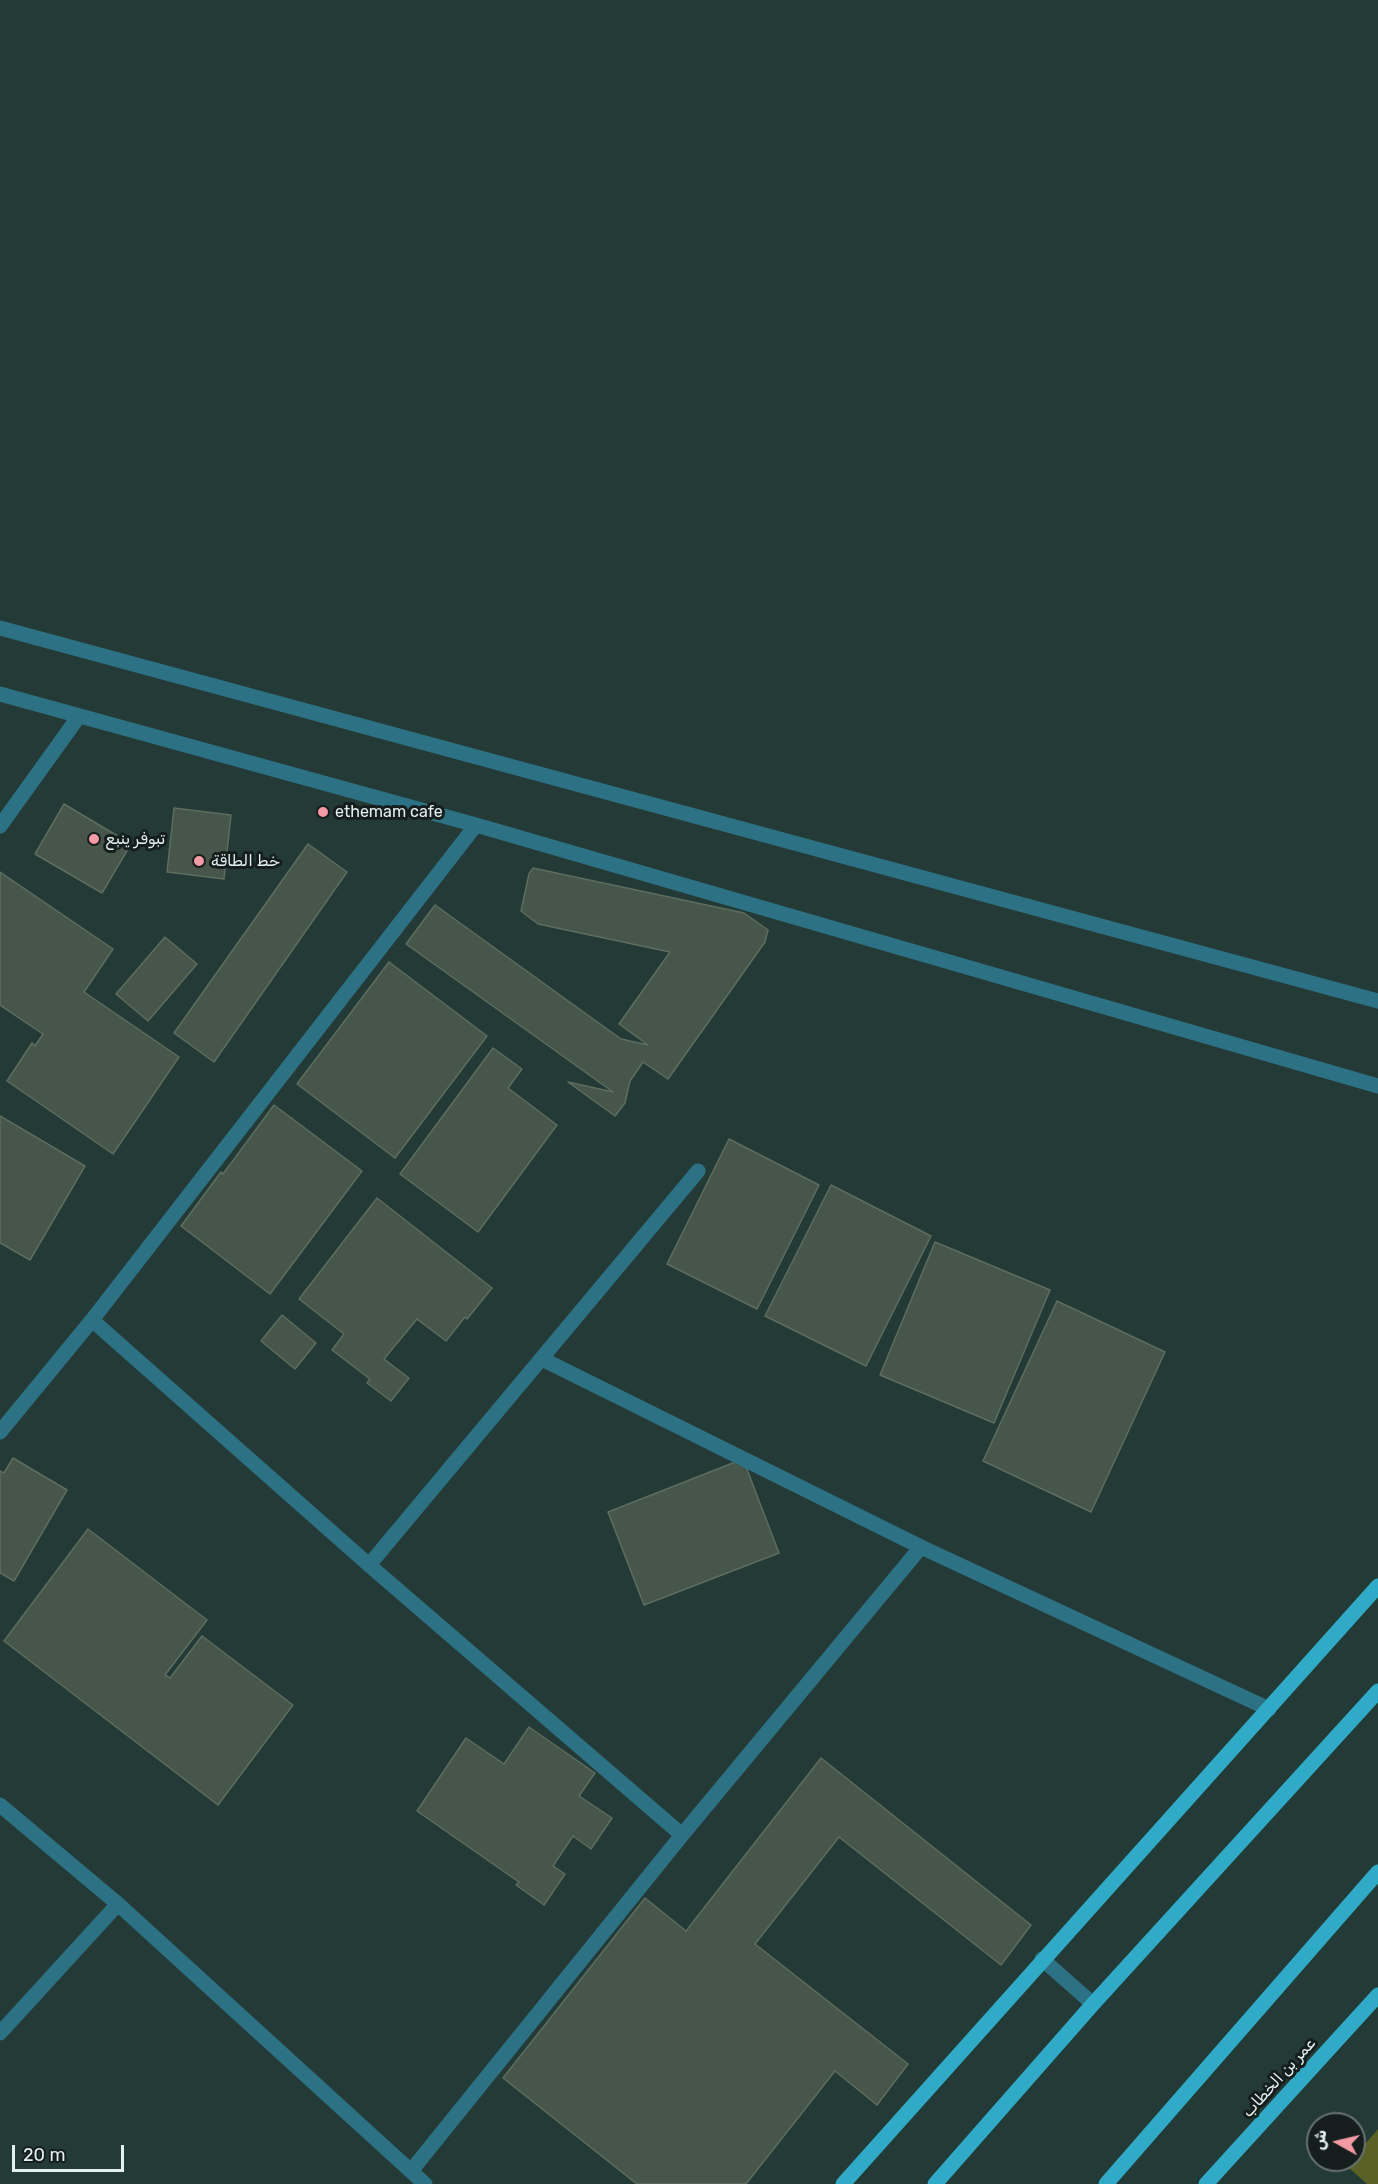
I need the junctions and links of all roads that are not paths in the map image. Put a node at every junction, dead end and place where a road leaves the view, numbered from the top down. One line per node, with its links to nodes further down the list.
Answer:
1 (0, 628): 6 (street)
2 (0, 694): 3 (street)
3 (79, 716): 4 (street); 5 (street)
4 (476, 825): 7 (street); 9 (street)
5 (0, 826)
6 (1378, 1001)
7 (1378, 1086)
8 (698, 1171): 10 (street)
9 (92, 1320): 11 (street); 13 (street)
10 (542, 1359): 12 (street); 13 (street)
11 (0, 1432)
12 (921, 1547): 16 (street); 18 (street)
13 (369, 1565): 18 (street)
14 (1378, 1586): 16 (main road)
15 (1378, 1691): 23 (main road)
16 (1269, 1709): 21 (main road)
17 (0, 1805): 20 (street)
18 (682, 1835): 25 (street)
19 (1378, 1872): 29 (main road)
20 (118, 1904): 24 (street); 25 (street)
21 (1042, 1959): 23 (street); 27 (main road)
22 (1378, 1995): 30 (main road, عمر بن الخطاب)
23 (1093, 2004): 28 (main road)
24 (0, 2033)
25 (411, 2171): 26 (street)
26 (425, 2184)
27 (843, 2184)
28 (935, 2184)
29 (1106, 2184)
30 (1206, 2184)

